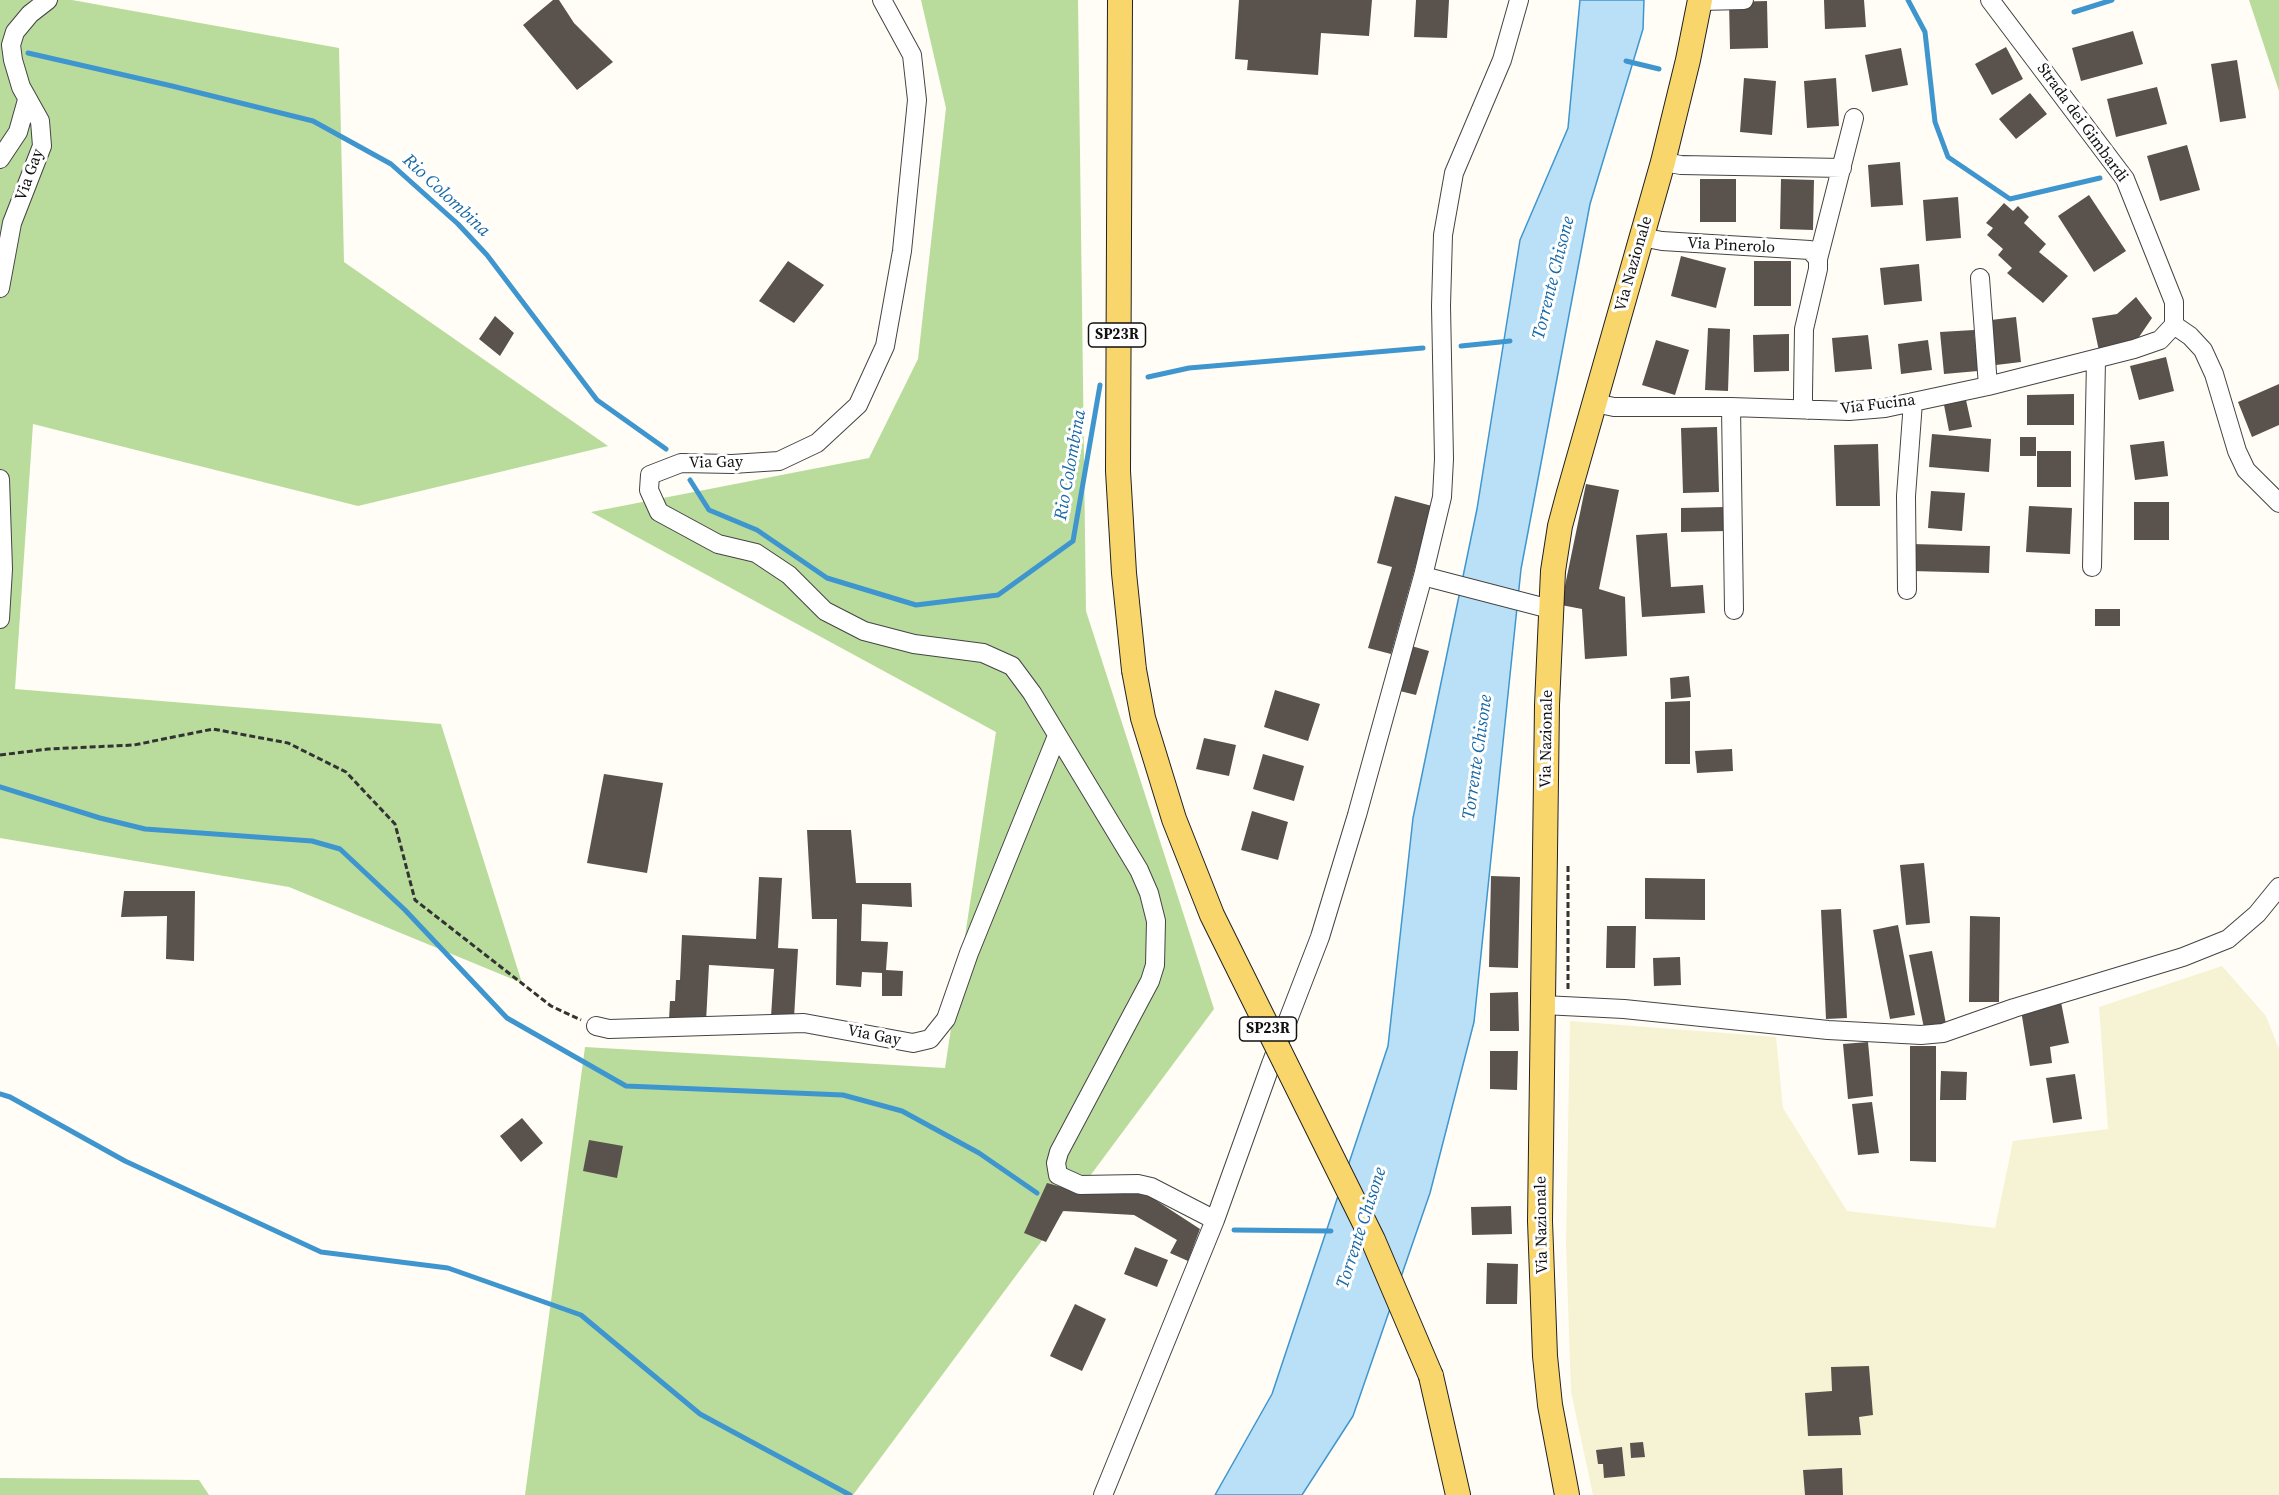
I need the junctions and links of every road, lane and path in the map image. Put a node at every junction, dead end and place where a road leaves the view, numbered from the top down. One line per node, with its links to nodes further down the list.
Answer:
1 (48, 0): 8 (street, Via Gay)
2 (882, 0): 32 (street, Via Gay)
3 (1120, 0): 40 (main road, SP23R, bridge)
4 (1519, 0): 27 (street)
5 (1744, 0): 7 (street)
6 (1990, 0): 17 (street, Strada dei Gimbardi)
7 (1700, 1): 11 (main road, Via Nazionale)
8 (27, 100): 10 (street, Via Gay); 16 (street, Via Gay)
9 (1854, 118): 12 (street)
10 (0, 159)
11 (1663, 162): 12 (street); 13 (main road, Via Nazionale)
12 (1842, 168): 14 (street)
13 (1641, 237): 14 (street, Via Pinerolo); 21 (main road, Via Nazionale)
14 (1818, 259): 23 (street)
15 (1980, 278): 19 (street)
16 (0, 288)
17 (2174, 325): 18 (street, Via Fucina); 25 (street)
18 (2096, 360): 19 (street, Via Fucina); 26 (street)
19 (1988, 386): 20 (street, Via Fucina)
20 (1913, 402): 23 (street, Via Fucina); 28 (street)
21 (1595, 404): 22 (street, Via Fucina); 29 (main road, Via Nazionale)
22 (1731, 407): 23 (street, Via Fucina); 30 (street)
23 (1808, 410)
24 (0, 479): 31 (street)
25 (2279, 503)
26 (2092, 567)
27 (1423, 576): 29 (street); 39 (street)
28 (1907, 590)
29 (1550, 609): 36 (main road, Via Nazionale)
30 (1734, 610)
31 (0, 619)
32 (1057, 736): 38 (street, Via Gay); 39 (street, Via Gay)
33 (0, 755): 38 (path)
34 (1568, 854): 37 (path)
35 (2279, 887): 37 (street)
36 (1543, 1005): 37 (street); 44 (main road, Via Nazionale)
37 (1568, 1007)
38 (596, 1026)
39 (1215, 1220): 41 (street)
40 (1446, 1436): 42 (main road, SP23R); 43 (main road)
41 (1102, 1495)
42 (1458, 1495)
43 (1472, 1495)
44 (1567, 1495)

